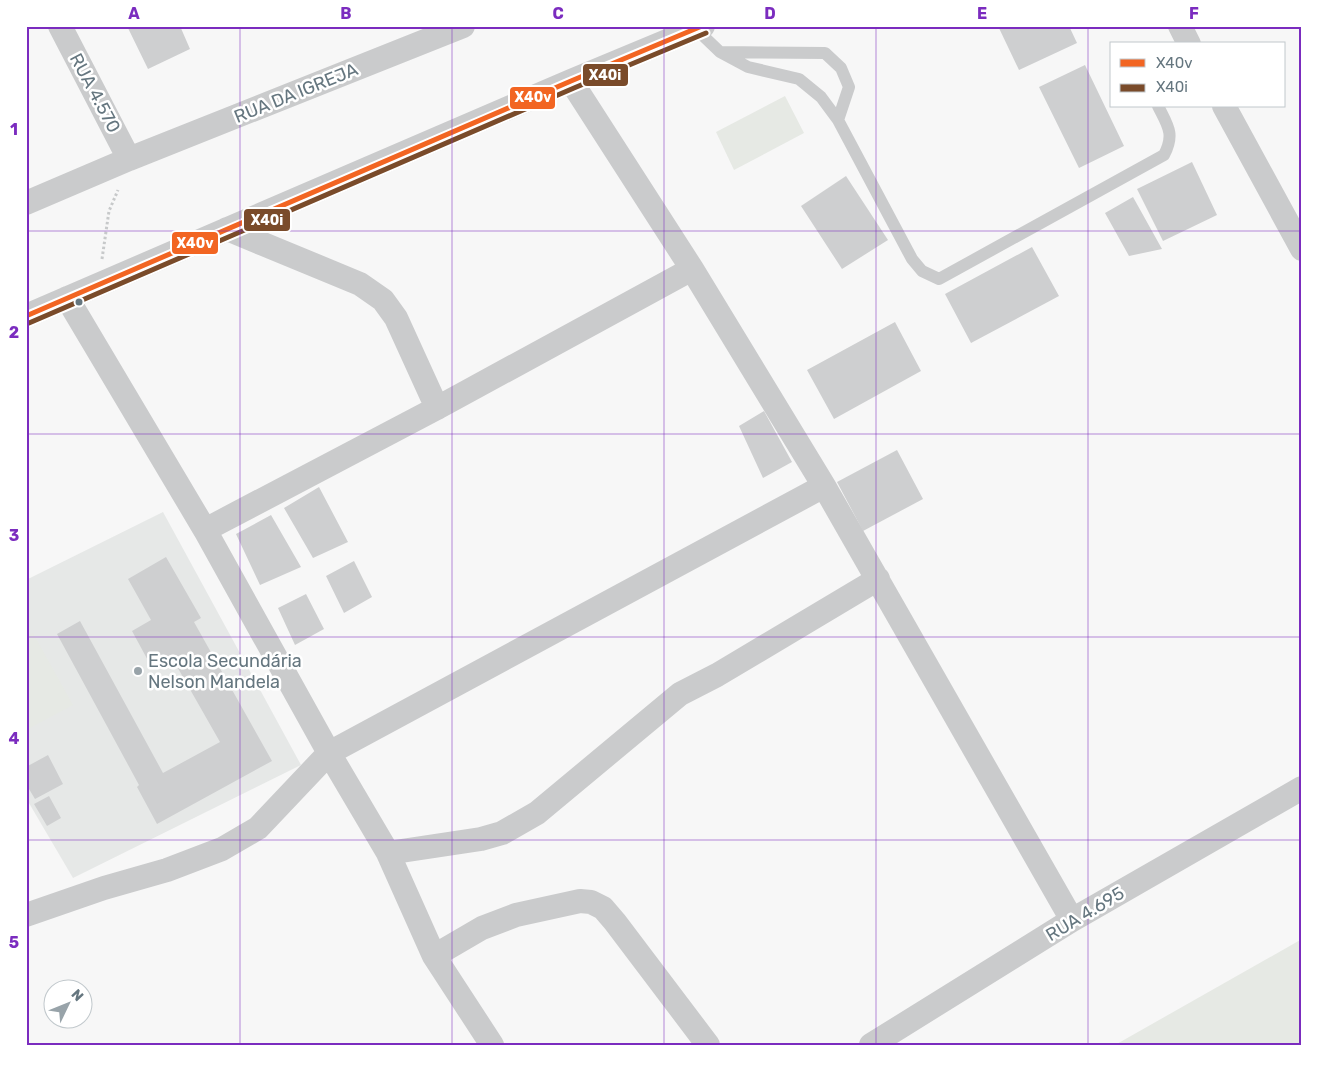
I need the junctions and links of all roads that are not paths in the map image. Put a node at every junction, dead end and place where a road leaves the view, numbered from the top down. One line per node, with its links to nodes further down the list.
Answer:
1 (60, 26): 11 (street, RUA 4.570)
2 (463, 26): 11 (street, RUA DA IGREJA)
3 (1180, 26): 5 (street)
4 (699, 28): 6 (lane); 7 (street)
5 (1188, 42)
6 (720, 52): 10 (lane); 10 (lane)
7 (571, 81): 13 (street); 15 (street)
8 (1159, 108): 10 (lane)
9 (1225, 108): 14 (street)
10 (838, 120)
11 (129, 159): 12 (street, RUA DA IGREJA)
12 (26, 203)
13 (227, 229): 16 (street); 18 (street)
14 (1302, 248)
15 (692, 269): 18 (street); 19 (street)
16 (67, 298): 17 (street); 20 (street)
17 (26, 316)
18 (437, 408): 20 (street)
19 (824, 486): 21 (street); 22 (street)
20 (205, 530): 22 (street)
21 (878, 579): 24 (street); 26 (street)
22 (329, 753): 24 (street); 25 (street)
23 (1302, 788): 26 (street, RUA 4.695)
24 (388, 853): 27 (street)
25 (26, 915)
26 (1072, 920): 30 (street, RUA 4.695)
27 (434, 956): 28 (street); 29 (street)
28 (492, 1045)
29 (708, 1045)
30 (871, 1045)

